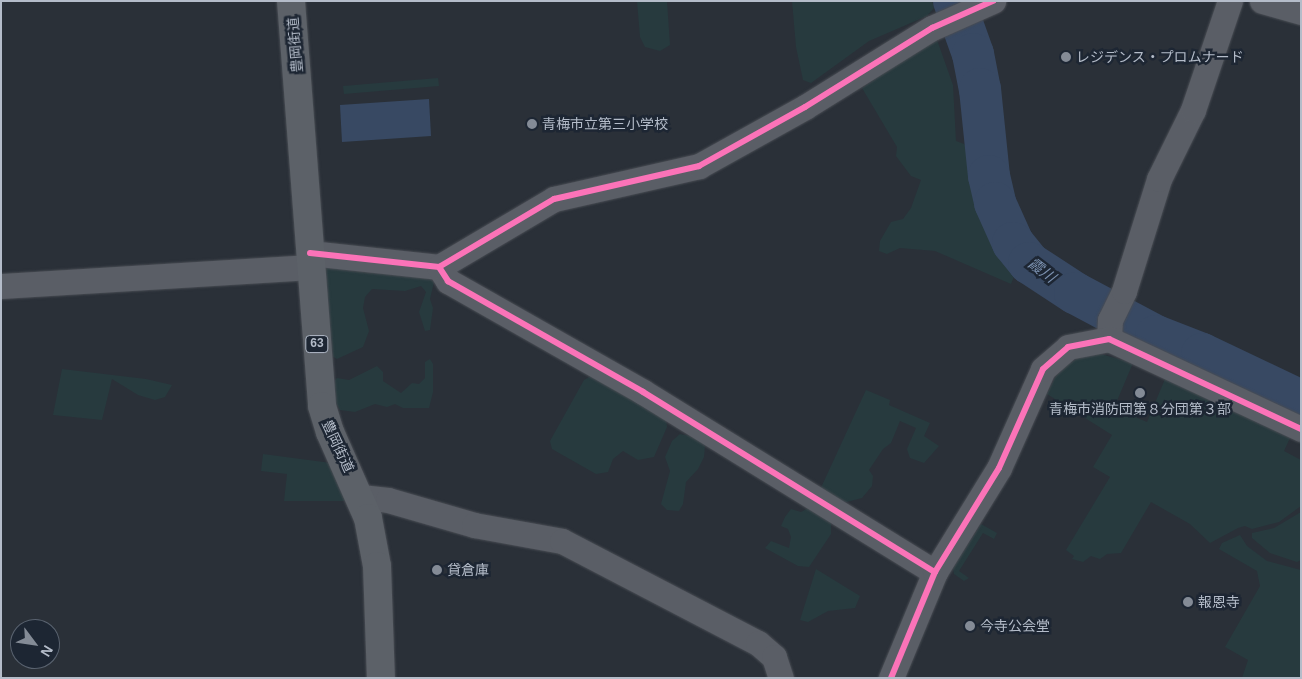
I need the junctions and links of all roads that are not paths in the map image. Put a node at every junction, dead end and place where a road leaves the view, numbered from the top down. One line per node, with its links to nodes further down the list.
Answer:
1 (291, 1): 6 (main road, 豊岡街道 / 63)
2 (1230, 1): 9 (street)
3 (1262, 1): 5 (street)
4 (984, 5): 7 (street)
5 (1301, 12)
6 (310, 260): 7 (street); 8 (street); 11 (main road, 豊岡街道 / 63)
7 (439, 267): 12 (street)
8 (1, 286)
9 (1109, 333): 10 (street); 12 (street)
10 (1301, 429)
11 (361, 497): 13 (main road, 豊岡街道 / 63); 14 (street)
12 (935, 572): 15 (street)
13 (381, 678)
14 (781, 678)
15 (891, 678)

